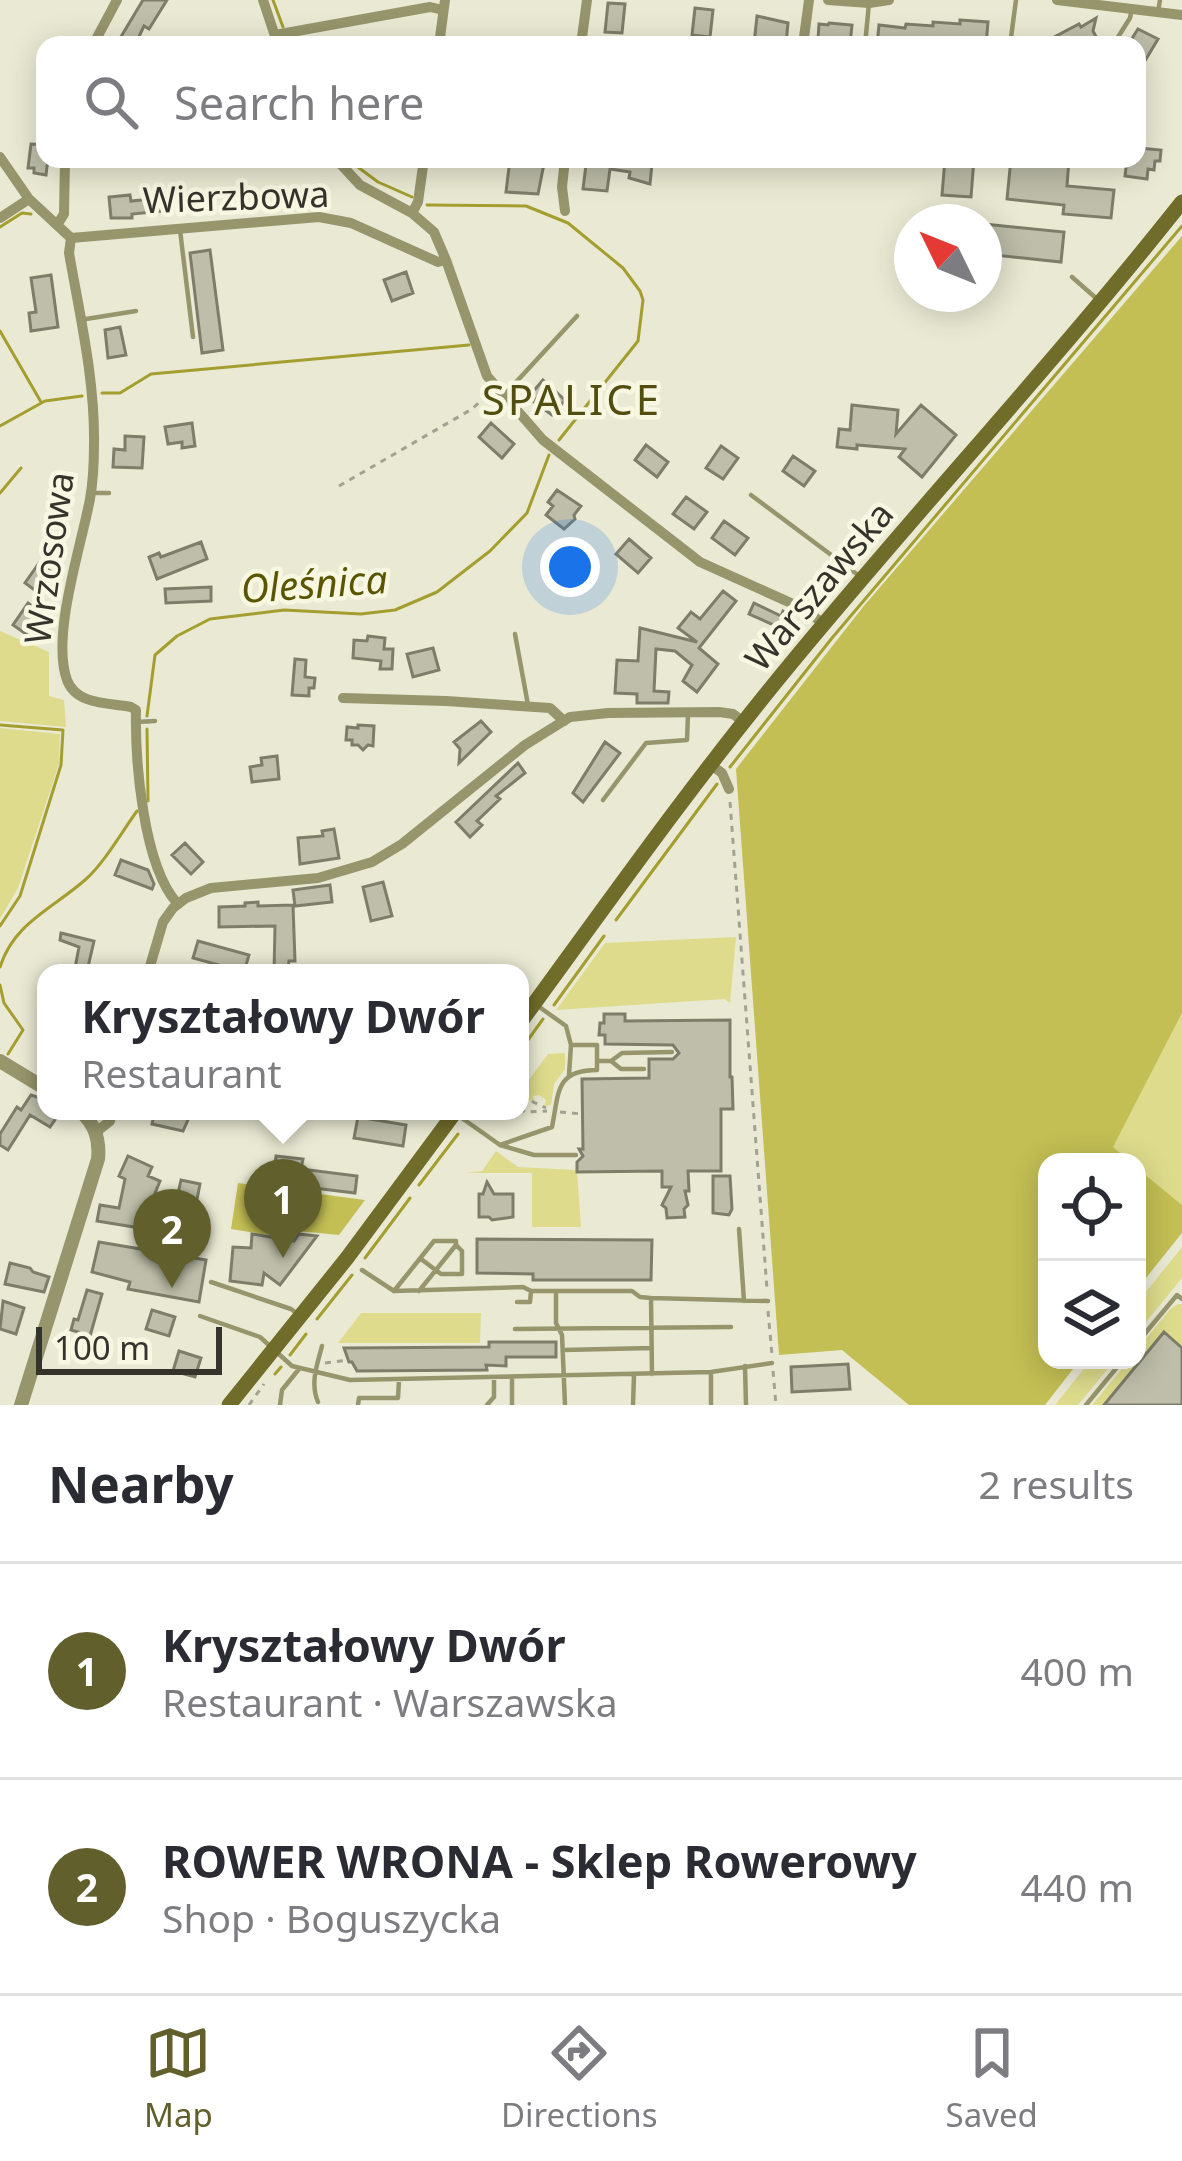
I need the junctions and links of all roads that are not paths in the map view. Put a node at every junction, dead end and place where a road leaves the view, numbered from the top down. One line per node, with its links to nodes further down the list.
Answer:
1 (116, 0): 14 (street)
2 (263, 0): 15 (street)
3 (586, 0): 18 (street)
4 (809, 0): 19 (street)
5 (827, 0): 9 (street)
6 (889, 0): 9 (street)
7 (1016, 0): 21 (lane)
8 (1057, 0): 12 (street)
9 (868, 3): 20 (lane)
10 (444, 5): 16 (street); 17 (street)
11 (1159, 6): 12 (street); 13 (street)
12 (1132, 8): 22 (lane)
13 (1182, 15)
14 (98, 36)
15 (275, 36)
16 (295, 36)
17 (440, 36)
18 (581, 36)
19 (804, 36)
20 (866, 36)
21 (1011, 36)
22 (1119, 36)
23 (0, 157): 28 (street)
24 (65, 168): 33 (street)
25 (344, 168): 31 (street)
26 (423, 168): 31 (street)
27 (565, 168): 30 (street)
28 (29, 199): 32 (street); 33 (street)
29 (1182, 202): 38 (main road, Warszawska)
30 (565, 212)
31 (412, 214): 36 (street)
32 (0, 218)
33 (56, 224): 35 (street)
34 (179, 227): 35 (street, Wierzbowa); 36 (street, Wierzbowa); 42 (lane)
35 (71, 238): 41 (street, Wrzosowa)
36 (446, 260): 43 (street)
37 (1072, 277): 38 (lane)
38 (1101, 302): 47 (main road, Warszawska)
39 (136, 311): 41 (lane)
40 (577, 316): 43 (lane)
41 (80, 320): 44 (street, Wrzosowa)
42 (193, 337)
43 (500, 392): 48 (street)
44 (91, 493): 45 (lane); 55 (street, Wrzosowa)
45 (109, 493)
46 (751, 495): 47 (lane)
47 (862, 579): 48 (main road, Warszawska)
48 (824, 624): 56 (main road, Warszawska)
49 (515, 634): 51 (lane)
50 (343, 698): 51 (street)
51 (527, 707): 54 (street)
52 (688, 712): 54 (street); 56 (street); 59 (lane)
53 (155, 721): 55 (lane)
54 (564, 721): 60 (street)
55 (136, 722): 60 (street)
56 (744, 722): 57 (main road, Warszawska)
57 (711, 764): 58 (street); 62 (main road, Warszawska)
58 (728, 789)
59 (603, 800)
60 (177, 903): 61 (street)
61 (150, 964)
62 (535, 1003): 63 (main road, Warszawska); 64 (lane)
63 (529, 1011)
64 (571, 1045): 66 (lane); 70 (lane)
65 (672, 1052): 68 (lane)
66 (597, 1060): 68 (lane); 70 (lane)
67 (0, 1061): 71 (street)
68 (611, 1061): 69 (lane)
69 (644, 1070)
70 (569, 1075): 77 (lane)
71 (37, 1084)
72 (87, 1120): 76 (street)
73 (110, 1120): 76 (street)
74 (448, 1120): 95 (main road)
75 (465, 1120): 77 (lane)
76 (96, 1132): 119 (street)
77 (500, 1145): 78 (lane)
78 (576, 1155)
79 (739, 1229): 91 (lane)
80 (456, 1245): 81 (lane); 83 (lane); 83 (lane)
81 (420, 1258): 83 (lane); 85 (lane)
82 (362, 1270): 85 (lane)
83 (436, 1270): 86 (lane)
84 (211, 1282): 95 (lane)
85 (394, 1291): 86 (lane)
86 (419, 1291): 87 (lane)
87 (531, 1291): 88 (lane); 93 (lane)
88 (556, 1291): 90 (lane); 99 (lane)
89 (1180, 1294): 100 (lane)
90 (651, 1298): 91 (lane); 96 (lane)
91 (744, 1301): 92 (lane)
92 (768, 1301)
93 (517, 1302)
94 (200, 1316): 103 (lane)
95 (301, 1317): 103 (main road)
96 (651, 1327): 97 (lane); 99 (lane); 102 (lane)
97 (731, 1327)
98 (515, 1329): 99 (lane)
99 (559, 1329): 104 (lane)
100 (1146, 1333)
101 (322, 1346): 109 (lane)
102 (652, 1348): 104 (lane); 112 (lane)
103 (274, 1350): 107 (lane); 120 (main road)
104 (563, 1350): 113 (lane)
105 (772, 1363): 106 (lane)
106 (745, 1366): 110 (lane); 128 (lane)
107 (300, 1368): 109 (lane); 121 (lane)
108 (1116, 1369): 129 (lane)
109 (315, 1372): 116 (lane); 118 (lane)
110 (711, 1372): 112 (lane); 127 (lane)
111 (634, 1374): 112 (lane); 113 (lane); 126 (lane)
112 (652, 1374)
113 (565, 1376): 114 (lane); 125 (lane)
114 (512, 1377): 115 (lane); 124 (lane)
115 (494, 1378): 116 (lane); 123 (lane)
116 (399, 1379): 117 (lane)
117 (398, 1401): 122 (lane)
118 (318, 1404)
119 (21, 1405)
120 (229, 1405)
121 (280, 1405)
122 (358, 1405)
123 (487, 1405)
124 (512, 1405)
125 (565, 1405)
126 (633, 1405)
127 (711, 1405)
128 (746, 1405)
129 (1086, 1405)

